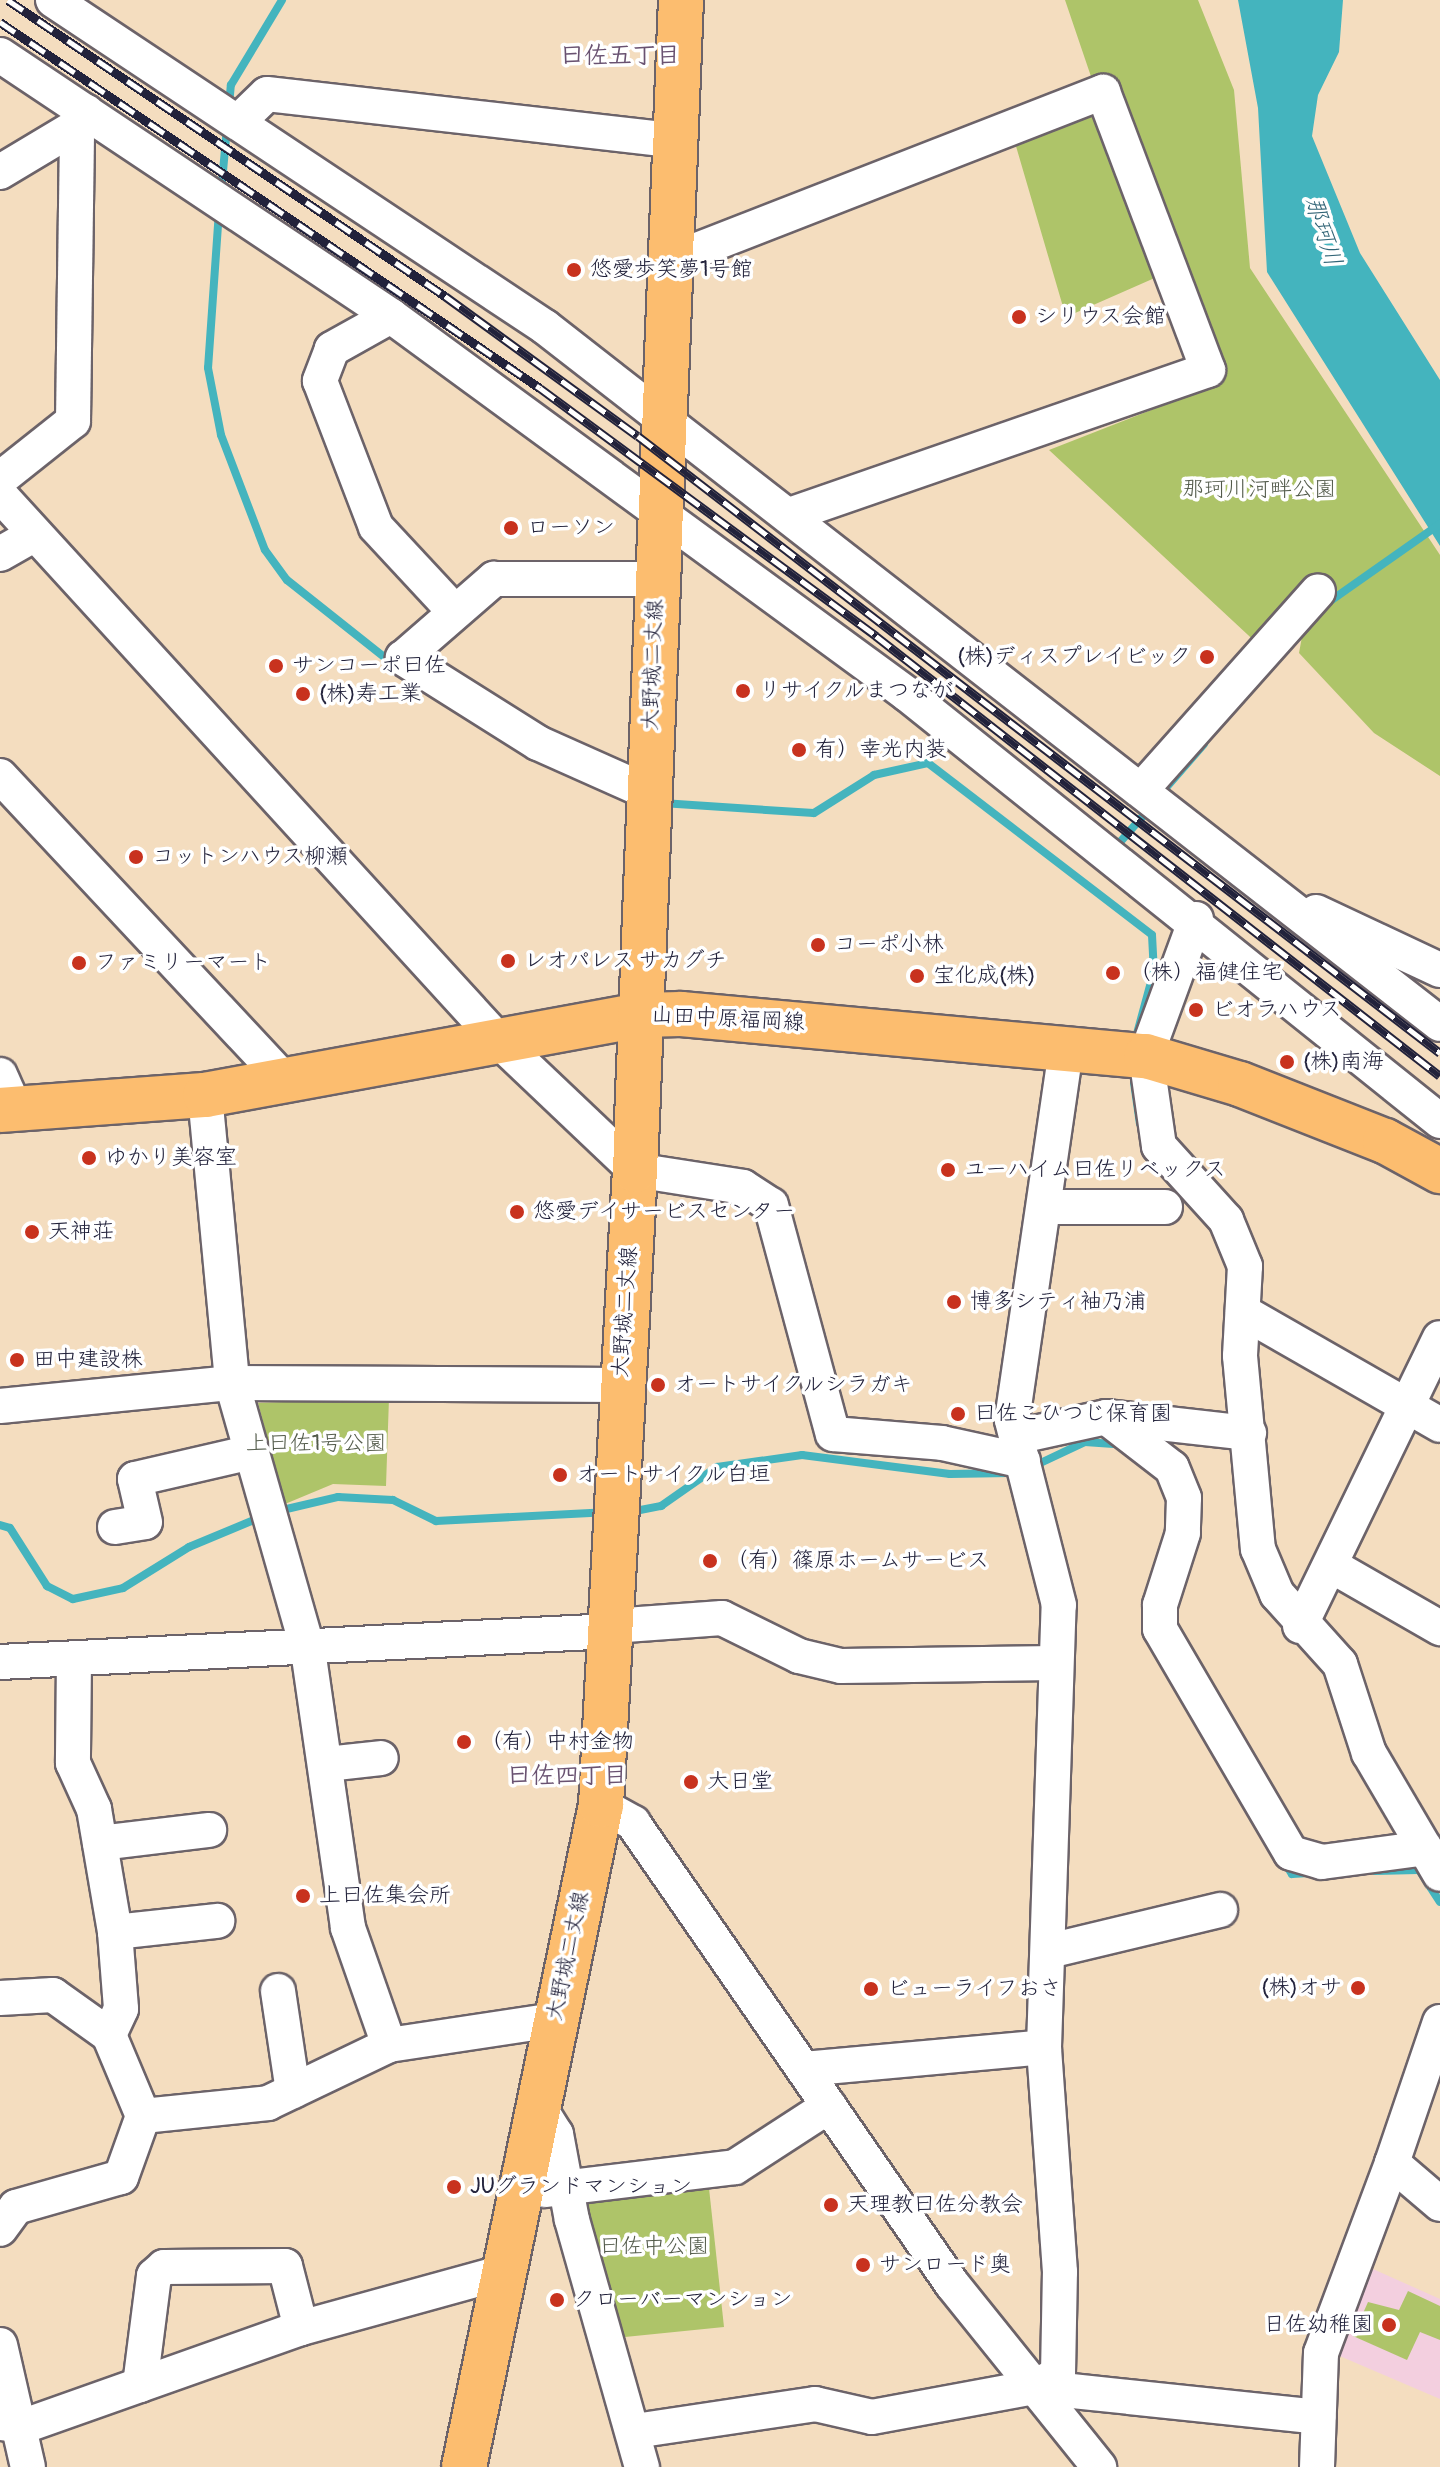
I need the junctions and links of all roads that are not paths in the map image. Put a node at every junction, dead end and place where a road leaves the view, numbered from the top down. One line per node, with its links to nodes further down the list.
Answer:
1 (53, 0): 5 (street)
2 (681, 0): 6 (main road, 大野城二丈線)
3 (0, 55): 4 (street)
4 (82, 119): 7 (street); 9 (street); 11 (street)
5 (240, 120): 6 (street); 10 (street)
6 (677, 141): 8 (main road, 大野城二丈線)
7 (0, 172)
8 (669, 261): 10 (main road, 大野城二丈線); 13 (street)
9 (391, 316): 14 (street); 19 (street)
10 (662, 415): 13 (street); 14 (main road, 大野城二丈線)
11 (0, 479)
12 (0, 495): 15 (street)
13 (792, 514): 21 (street)
14 (658, 515): 17 (main road, 大野城二丈線); 24 (street)
15 (35, 534): 16 (street); 28 (street)
16 (0, 554)
17 (656, 579): 19 (street); 22 (main road, 大野城二丈線)
18 (1318, 591): 21 (street)
19 (454, 611): 22 (street)
20 (0, 776): 31 (street)
21 (1141, 790): 23 (street)
22 (648, 792): 26 (main road, 大野城二丈線)
23 (1254, 883): 25 (street); 27 (street)
24 (1196, 919): 30 (street); 34 (street)
25 (1440, 970)
26 (640, 1015): 28 (main road, 山田中原福岡線); 29 (main road, 山田中原福岡線); 35 (main road, 大野城二丈線)
27 (1440, 1024)
28 (498, 1040): 31 (main road, 山田中原福岡線); 35 (street)
29 (1067, 1045): 30 (main road, 山田中原福岡線); 37 (street)
30 (1146, 1056): 36 (main road, 山田中原福岡線); 39 (street)
31 (284, 1080): 32 (main road, 山田中原福岡線)
32 (205, 1095): 33 (main road, 山田中原福岡線); 41 (street)
33 (5, 1098)
34 (1440, 1121)
35 (635, 1170): 42 (main road, 大野城二丈線); 48 (street)
36 (1440, 1171)
37 (1044, 1207): 38 (street); 48 (street)
38 (1165, 1207)
39 (1243, 1312): 43 (street); 47 (street)
40 (1440, 1338): 43 (street)
41 (232, 1383): 42 (street); 44 (street); 49 (street)
42 (619, 1385): 53 (main road, 大野城二丈線)
43 (1405, 1404): 46 (street); 51 (street)
44 (0, 1406)
45 (1106, 1417): 47 (street); 48 (street); 64 (street)
46 (1440, 1425)
47 (1249, 1433): 52 (street)
48 (1020, 1449): 58 (street)
49 (252, 1452): 50 (street); 55 (street)
50 (115, 1527)
51 (1332, 1566): 52 (street); 54 (street)
52 (1300, 1626): 64 (street)
53 (612, 1628): 55 (street); 58 (street); 61 (main road, 大野城二丈線)
54 (1440, 1628)
55 (308, 1650): 56 (street); 60 (street)
56 (74, 1659): 57 (street); 63 (street)
57 (0, 1662)
58 (1055, 1663): 68 (street)
59 (381, 1758): 60 (street)
60 (327, 1764): 74 (street)
61 (601, 1805): 71 (main road, 大野城二丈線); 76 (street)
62 (209, 1830): 63 (street)
63 (100, 1843): 67 (street)
64 (1419, 1859)
65 (1220, 1910): 68 (street)
66 (217, 1921): 67 (street)
67 (115, 1932): 73 (street)
68 (1049, 1951): 75 (street)
69 (278, 1991): 77 (street)
70 (0, 1998): 73 (street)
71 (554, 2020): 74 (street); 78 (main road, 大野城二丈線)
72 (1440, 2022): 81 (street)
73 (109, 2035): 80 (street)
74 (389, 2045): 77 (street)
75 (1044, 2047): 76 (street); 90 (street)
76 (804, 2069): 79 (street)
77 (293, 2091): 80 (street)
78 (537, 2104): 82 (street); 83 (main road, 大野城二丈線)
79 (829, 2106): 82 (street); 90 (street)
80 (143, 2116): 85 (street)
81 (1392, 2163): 84 (street); 91 (street)
82 (566, 2186): 83 (street); 92 (street)
83 (517, 2195): 86 (main road, 大野城二丈線)
84 (1440, 2204)
85 (0, 2229)
86 (504, 2272): 87 (street); 94 (main road, 大野城二丈線)
87 (301, 2328): 89 (street); 89 (street)
88 (0, 2345): 93 (street)
89 (140, 2385): 93 (street)
90 (1034, 2387): 91 (street); 92 (street); 96 (street)
91 (1318, 2417): 97 (street)
92 (635, 2431): 95 (street)
93 (24, 2448)
94 (464, 2467)
95 (642, 2467)
96 (1099, 2467)
97 (1317, 2467)

